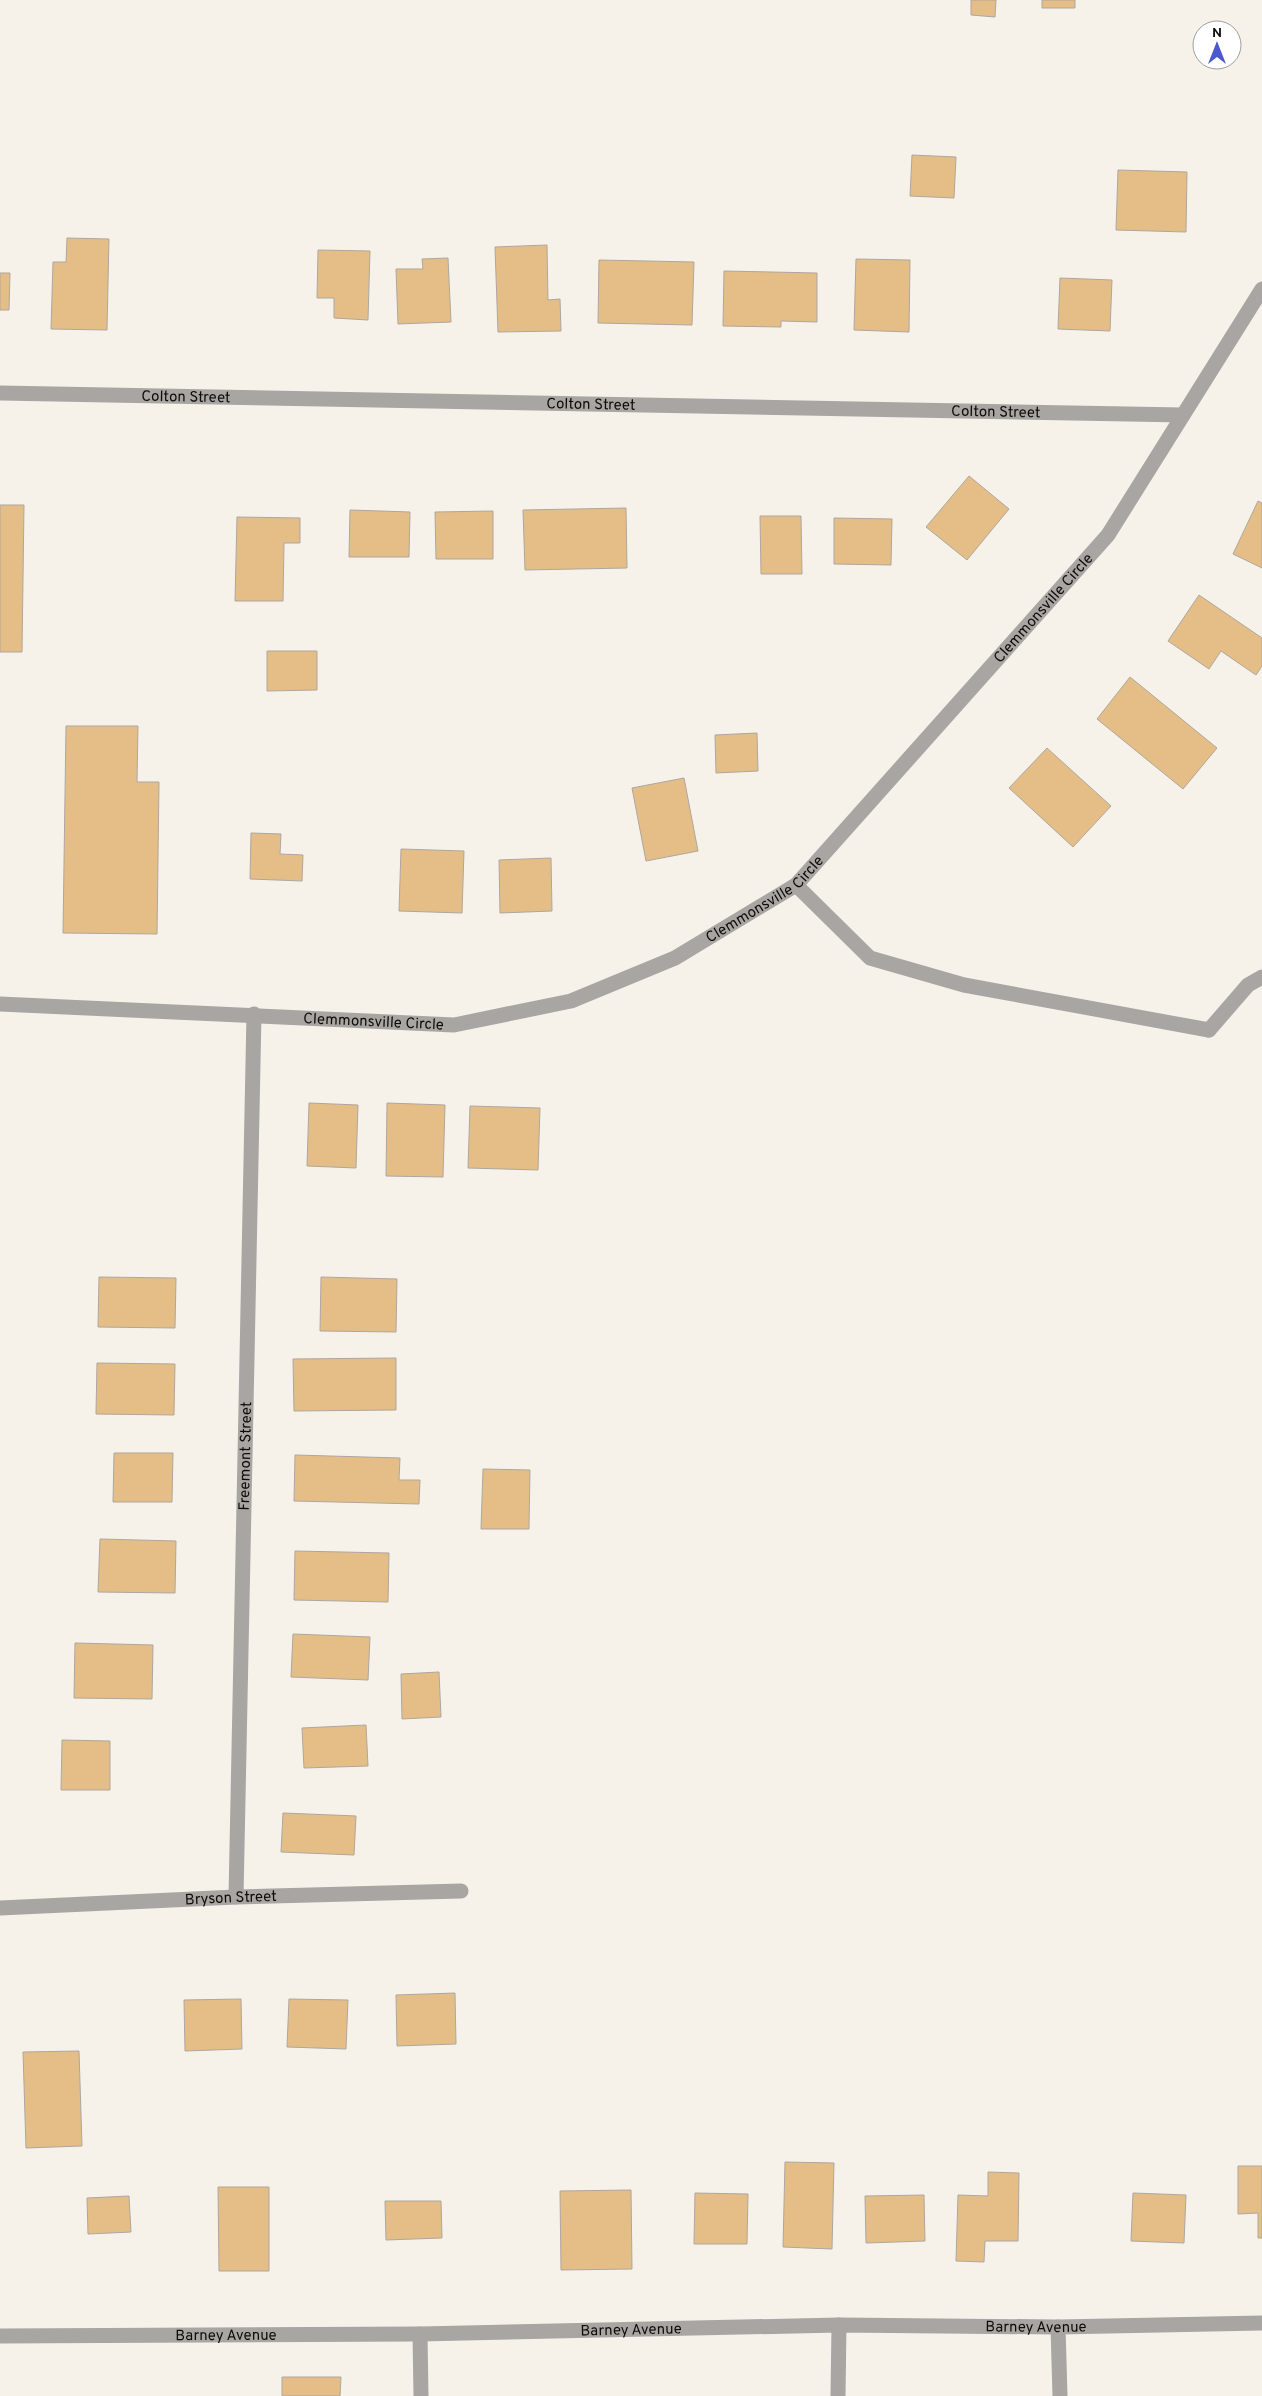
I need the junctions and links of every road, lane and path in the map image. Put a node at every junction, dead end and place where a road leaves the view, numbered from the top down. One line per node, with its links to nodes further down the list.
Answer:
1 (1262, 289): 3 (street, Clemmonsville Circle)
2 (0, 393): 3 (street, Colton Street)
3 (1183, 415): 4 (street, Clemmonsville Circle)
4 (796, 886): 5 (street); 7 (street, Clemmonsville Circle)
5 (1262, 977)
6 (0, 1004): 7 (street, Clemmonsville Circle)
7 (254, 1014): 9 (street, Freemont Street)
8 (461, 1891): 9 (street, Bryson Street)
9 (236, 1897): 10 (street, Bryson Street)
10 (0, 1908)
11 (1262, 2323): 13 (street, Barney Avenue)
12 (838, 2325): 13 (street, Barney Avenue); 14 (street, Barney Avenue); 17 (street)
13 (1058, 2326): 18 (street)
14 (420, 2334): 15 (street, Barney Avenue); 16 (street)
15 (0, 2336)
16 (421, 2396)
17 (838, 2396)
18 (1060, 2396)

